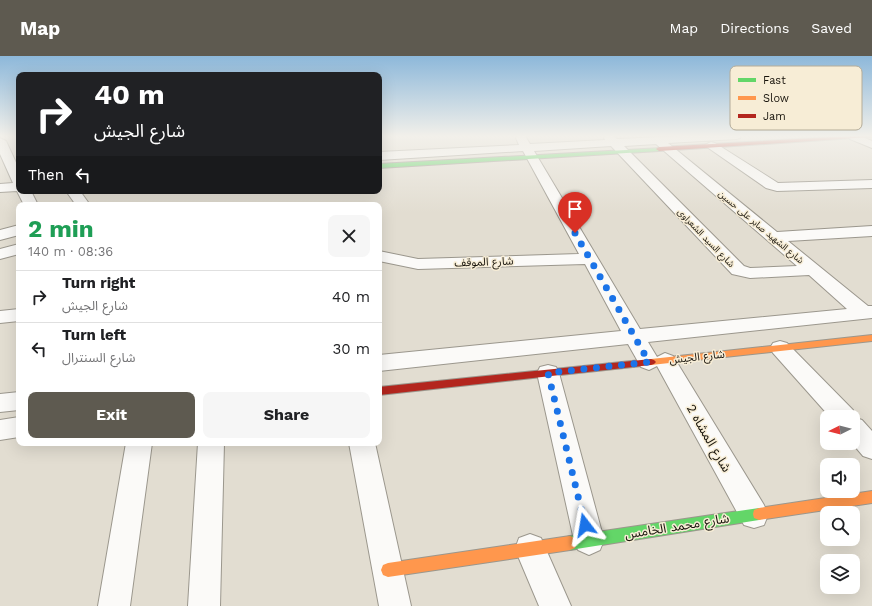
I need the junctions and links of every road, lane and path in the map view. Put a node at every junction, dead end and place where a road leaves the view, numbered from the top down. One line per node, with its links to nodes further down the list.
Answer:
1 (9, 162): 8 (street)
2 (413, 162): 7 (street)
3 (534, 162): 21 (street, شارع المشاه 2)
4 (633, 162): 22 (street, شارع السيد الشعراوى)
5 (684, 162): 17 (street, شارع الشهيد صابر على حسين)
6 (736, 162): 12 (street)
7 (382, 166)
8 (16, 177)
9 (0, 179): 10 (street)
10 (16, 181)
11 (16, 182): 13 (street)
12 (872, 184)
13 (0, 188)
14 (16, 231): 16 (street)
15 (872, 231): 17 (street)
16 (0, 235)
17 (773, 237): 22 (street, شارع الشهيد صابر على حسين)
18 (16, 250): 19 (street)
19 (0, 254)
20 (382, 257): 21 (street, شارع الموقف)
21 (590, 259): 26 (street, شارع المشاه 2)
22 (812, 270): 23 (street, شارع الشهيد صابر على حسين)
23 (868, 313): 26 (street)
24 (16, 315): 25 (street)
25 (0, 317)
26 (634, 336): 29 (street, شارع المشاه 2); 30 (street)
27 (872, 338): 28 (street, شارع الجيش)
28 (780, 348): 29 (street, شارع الجيش); 35 (street)
29 (657, 362): 31 (street, شارع الجيش); 44 (street, شارع المشاه 2)
30 (382, 363)
31 (548, 373): 32 (street, شارع الجيش); 45 (street)
32 (382, 391)
33 (16, 401): 34 (street)
34 (0, 403)
35 (838, 410)
36 (16, 427): 37 (street)
37 (0, 430)
38 (860, 435): 42 (street)
39 (139, 446): 48 (street)
40 (210, 446): 49 (street)
41 (363, 446): 47 (street)
42 (872, 448)
43 (872, 497): 44 (street, شارع محمد الخامس)
44 (754, 515): 45 (street, شارع محمد الخامس)
45 (589, 540): 46 (street, شارع محمد الخامس)
46 (530, 549): 47 (street, شارع محمد الخامس); 51 (street)
47 (388, 570): 50 (street)
48 (114, 606)
49 (204, 606)
50 (395, 606)
51 (555, 606)

